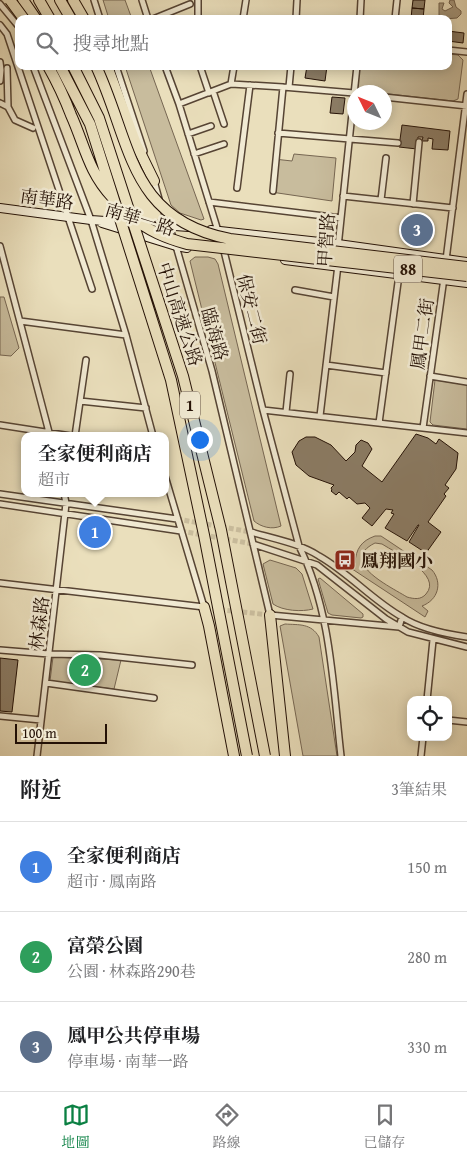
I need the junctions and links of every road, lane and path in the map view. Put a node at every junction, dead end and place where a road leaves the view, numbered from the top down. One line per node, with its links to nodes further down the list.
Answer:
1 (10, 0): 16 (highway, bridge)
2 (21, 0): 15 (street); 17 (highway)
3 (39, 0): 18 (highway)
4 (60, 0): 19 (highway)
5 (73, 0): 20 (highway)
6 (94, 0): 21 (street)
7 (142, 0): 22 (street)
8 (198, 0): 24 (street)
9 (246, 0): 25 (street)
10 (298, 0): 26 (street)
11 (361, 0): 27 (street)
12 (397, 0): 28 (street)
13 (0, 4): 29 (street)
14 (190, 4): 23 (street)
15 (19, 15)
16 (21, 15)
17 (33, 15)
18 (48, 15)
19 (69, 15)
20 (82, 15)
21 (99, 15)
22 (147, 15)
23 (163, 15)
24 (198, 15)
25 (244, 15)
26 (296, 15)
27 (360, 15)
28 (395, 15)
29 (15, 22)
30 (0, 25): 33 (street)
31 (452, 50): 32 (street)
32 (467, 52)
33 (15, 58)
34 (0, 62): 49 (street)
35 (7, 68): 61 (street)
36 (19, 70): 83 (street)
37 (35, 70): 85 (street)
38 (50, 70): 92 (highway, bridge)
39 (62, 70): 160 (highway, 中山高速公路 / 1, bridge)
40 (75, 70): 161 (highway, 中山高速公路 / 1, bridge)
41 (98, 70): 92 (highway, bridge)
42 (108, 70): 74 (highway)
43 (117, 70): 74 (street, 臨海路)
44 (166, 70): 59 (street, 保安二街)
45 (202, 70): 54 (street)
46 (233, 70): 50 (street)
47 (290, 70): 53 (street)
48 (357, 70): 52 (street, 甲智路)
49 (0, 81)
50 (231, 84): 51 (street); 54 (street)
51 (250, 85): 53 (street); 75 (street)
52 (355, 85)
53 (286, 87): 55 (street); 66 (street)
54 (211, 92): 59 (street); 62 (street)
55 (347, 92)
56 (467, 94): 60 (street, 鳳甲二街)
57 (392, 98): 60 (street)
58 (0, 103): 61 (street)
59 (179, 104): 67 (street, 保安二街)
60 (466, 106): 82 (street, 鳳甲二街)
61 (8, 107): 64 (street)
62 (224, 124)
63 (211, 126): 67 (street)
64 (33, 128)
65 (350, 130): 68 (street, 甲智路)
66 (278, 133): 68 (street); 76 (street)
67 (188, 134): 72 (street, 保安二街)
68 (349, 139): 70 (street); 77 (street, 甲智路)
69 (419, 142): 80 (street)
70 (398, 143)
71 (224, 144): 72 (street)
72 (194, 154): 79 (street, 保安二街)
73 (386, 158): 78 (street)
74 (154, 181): 86 (street, 臨海路)
75 (237, 188)
76 (273, 191)
77 (343, 196): 78 (street); 84 (street, 甲智路)
78 (381, 200): 80 (street)
79 (209, 202): 84 (street); 87 (street, 保安二街)
80 (414, 204): 82 (street)
81 (0, 208): 83 (main road, 南華路)
82 (452, 208): 93 (street, 鳳甲二街)
83 (69, 217): 85 (main road, 南華路); 101 (street)
84 (341, 218): 88 (street, 甲智路)
85 (91, 220): 86 (main road, 南華一路); 90 (main road, 南華一路); 105 (street)
86 (168, 224): 87 (main road, 南華一路); 90 (street, 臨海路)
87 (218, 230): 88 (main road, 南華一路); 91 (street, 保安二街)
88 (338, 244): 93 (main road, 南華一路); 95 (street, 甲智路)
89 (0, 246): 104 (street)
90 (176, 246): 91 (main road, 南華一路); 133 (street, 臨海路)
91 (224, 252): 95 (main road, 南華一路); 114 (street, 保安二街)
92 (349, 257): 96 (highway, 88, bridge); 98 (highway, 88, bridge)
93 (446, 259): 94 (main road, 南華一路); 99 (street, 鳳甲二街)
94 (467, 262)
95 (338, 267): 97 (main road, 南華一路); 103 (street, 甲智路)
96 (467, 267)
97 (399, 275): 99 (main road, 南華一路); 108 (street)
98 (467, 276)
99 (444, 280): 100 (main road, 南華一路); 110 (street, 鳳甲二街)
100 (467, 283)
101 (92, 289)
102 (295, 290): 103 (street)
103 (334, 297): 107 (street, 甲智路)
104 (20, 321): 105 (street); 121 (street)
105 (126, 335): 113 (street)
106 (86, 360): 112 (street)
107 (326, 365): 108 (street); 116 (street, 甲智路)
108 (386, 373): 117 (street)
109 (290, 374): 115 (street)
110 (430, 376): 111 (street); 119 (street, 鳳甲二街)
111 (467, 382)
112 (80, 401): 113 (street); 122 (street)
113 (146, 408): 123 (street)
114 (263, 410): 115 (street); 135 (street, 保安二街)
115 (286, 412): 116 (street)
116 (320, 416): 117 (street)
117 (379, 423): 119 (street)
118 (0, 425): 120 (street)
119 (423, 428): 124 (street)
120 (39, 432)
121 (49, 432)
122 (76, 432)
123 (152, 432)
124 (467, 433)
125 (169, 489): 131 (street)
126 (0, 494): 129 (street)
127 (66, 497): 129 (street, 林森路)
128 (0, 504): 130 (street)
129 (66, 504): 130 (street, 林森路); 131 (street)
130 (65, 513): 132 (street); 138 (street, 林森路)
131 (178, 519): 132 (street)
132 (181, 531): 139 (street)
133 (251, 532): 134 (street, 臨海路); 135 (street)
134 (253, 544): 136 (street); 140 (street, 臨海路)
135 (299, 546): 136 (street, 保安二街); 141 (street)
136 (306, 560): 142 (street, 保安二街); 143 (street)
137 (0, 583): 138 (street)
138 (56, 590): 139 (street); 148 (street, 林森路)
139 (204, 608): 159 (highway)
140 (270, 615): 142 (street); 162 (highway)
141 (402, 617): 143 (street); 144 (street)
142 (325, 620): 143 (street); 163 (street, 保安二街)
143 (398, 627): 145 (street)
144 (467, 638)
145 (433, 640): 146 (street); 151 (street)
146 (467, 648)
147 (0, 650): 148 (street)
148 (49, 654): 149 (street); 150 (street, 林森路)
149 (192, 665)
150 (46, 683): 152 (street); 154 (street, 林森路)
151 (427, 696)
152 (154, 698)
153 (0, 716): 154 (street)
154 (41, 720): 158 (street, 林森路)
155 (452, 720): 156 (street)
156 (467, 722)
157 (423, 741): 164 (street)
158 (37, 756)
159 (234, 756)
160 (247, 756)
161 (265, 756)
162 (285, 756)
163 (342, 756)
164 (421, 756)

